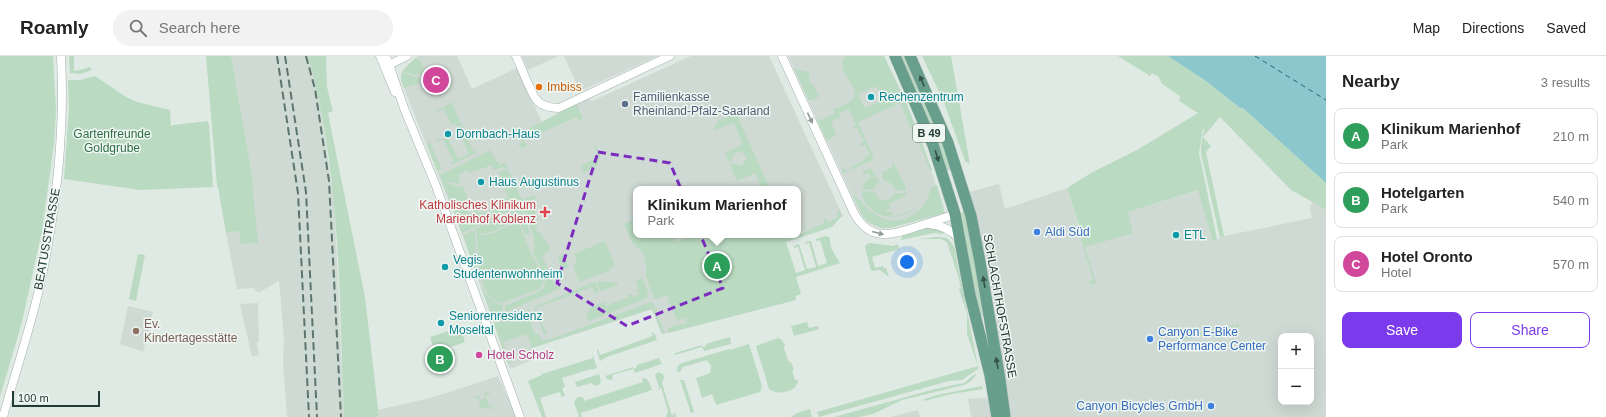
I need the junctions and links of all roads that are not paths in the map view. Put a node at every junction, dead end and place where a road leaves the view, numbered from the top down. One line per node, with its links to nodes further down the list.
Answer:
1 (61, 56): 17 (street, BEATUSSTRASSE)
2 (407, 56): 8 (street)
3 (516, 56): 4 (street)
4 (670, 56)
5 (782, 56): 13 (street, one-way to 13)
6 (895, 56): 10 (main road, SCHLACHTHOFSTRASSE / B 49, one-way to 10)
7 (910, 56): 9 (main road, SCHLACHTHOFSTRASSE / B 49, one-way to 7)
8 (385, 60): 18 (street)
9 (959, 173): 10 (main road); 11 (main road, SCHLACHTHOFSTRASSE / B 49)
10 (944, 177): 12 (main road, SCHLACHTHOFSTRASSE / B 49)
11 (966, 200): 12 (main road); 16 (main road, SCHLACHTHOFSTRASSE / B 49, one-way to 11)
12 (955, 214): 13 (street); 14 (main road, SCHLACHTHOFSTRASSE / B 49)
13 (926, 224): 14 (street)
14 (960, 240): 15 (main road, SCHLACHTHOFSTRASSE / B 49)
15 (975, 315): 16 (main road); 19 (main road, SCHLACHTHOFSTRASSE / B 49)
16 (990, 320): 20 (main road, SCHLACHTHOFSTRASSE / B 49, one-way to 16)
17 (2, 417)
18 (520, 417)
19 (997, 417)
20 (1005, 417)

